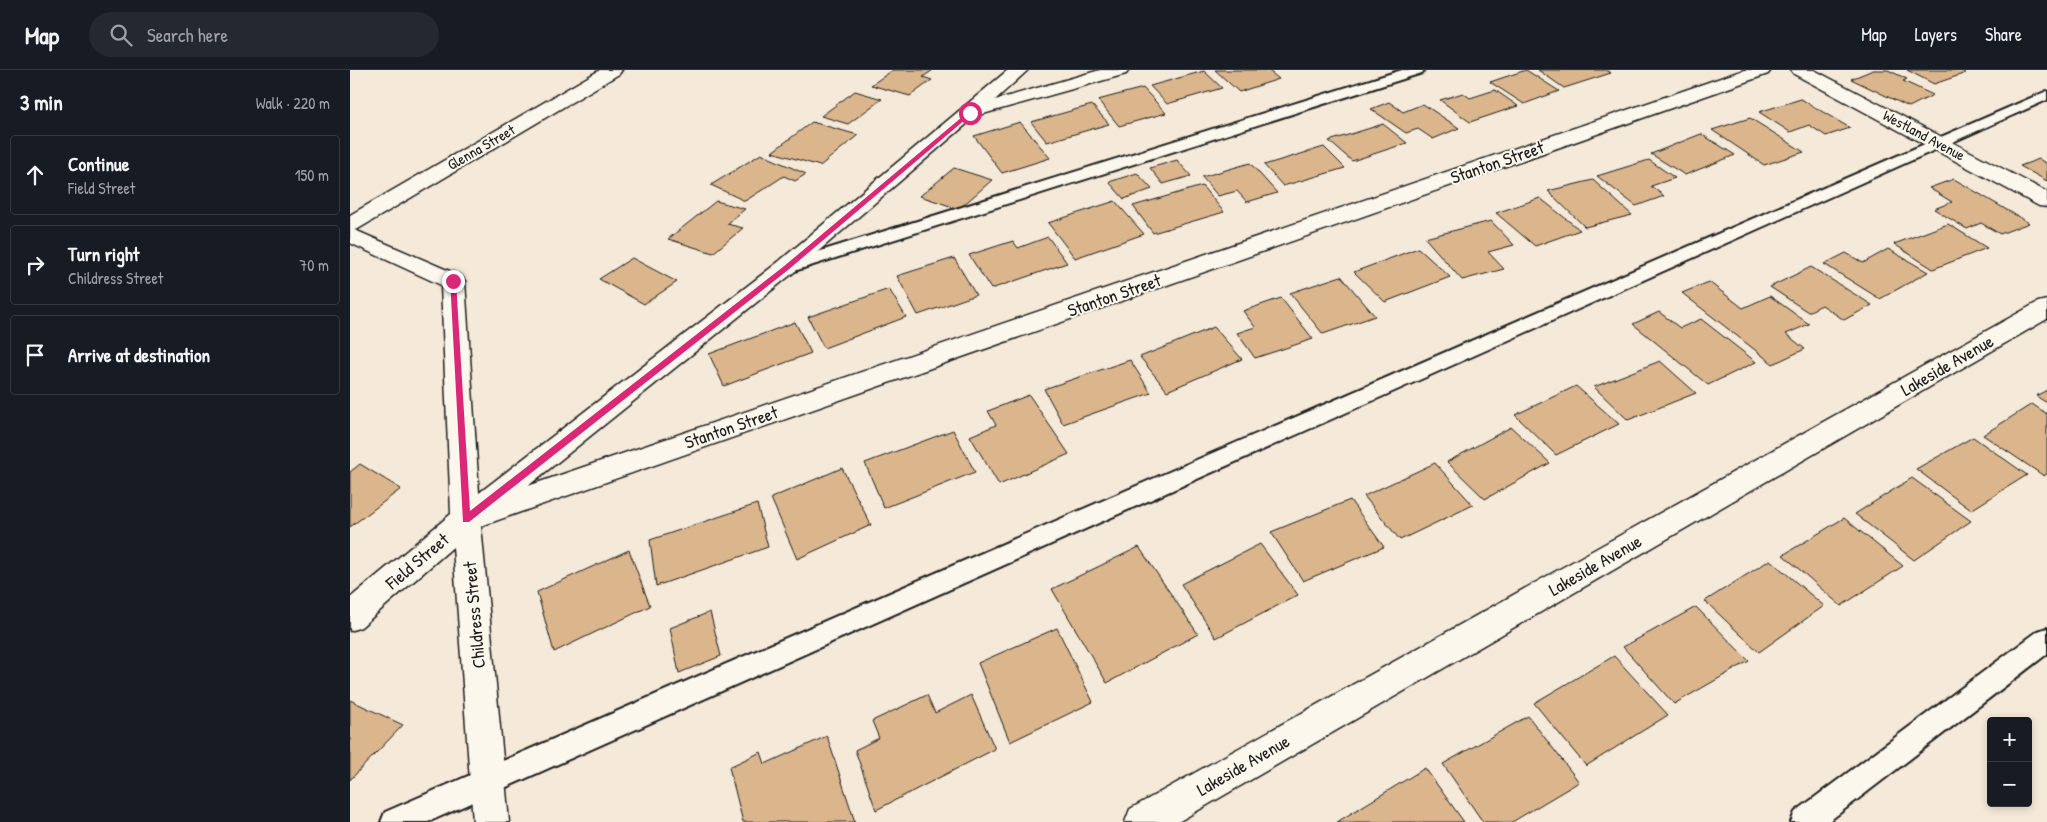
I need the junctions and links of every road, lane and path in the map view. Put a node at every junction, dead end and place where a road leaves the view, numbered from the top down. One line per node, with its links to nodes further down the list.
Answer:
1 (613, 70): 11 (street, Glenna Street)
2 (1019, 70): 8 (street, Field Street)
3 (1120, 70): 8 (street)
4 (1417, 70): 13 (lane)
5 (1762, 70): 15 (street, Stanton Street)
6 (1800, 70): 9 (street, Westland Avenue)
7 (2047, 95): 9 (lane)
8 (970, 113): 13 (street, Field Street)
9 (1938, 143): 10 (street, Westland Avenue); 18 (lane)
10 (2047, 201)
11 (350, 224)
12 (350, 235): 15 (street, Childress Street)
13 (785, 268): 15 (street, Field Street)
14 (2047, 308): 21 (street, Lakeside Avenue)
15 (466, 519): 16 (street, Field Street); 18 (street, Childress Street)
16 (350, 617)
17 (2047, 639): 22 (lane)
18 (488, 783): 19 (lane); 20 (street, Childress Street)
19 (395, 822)
20 (491, 822)
21 (1143, 822)
22 (1805, 822)

